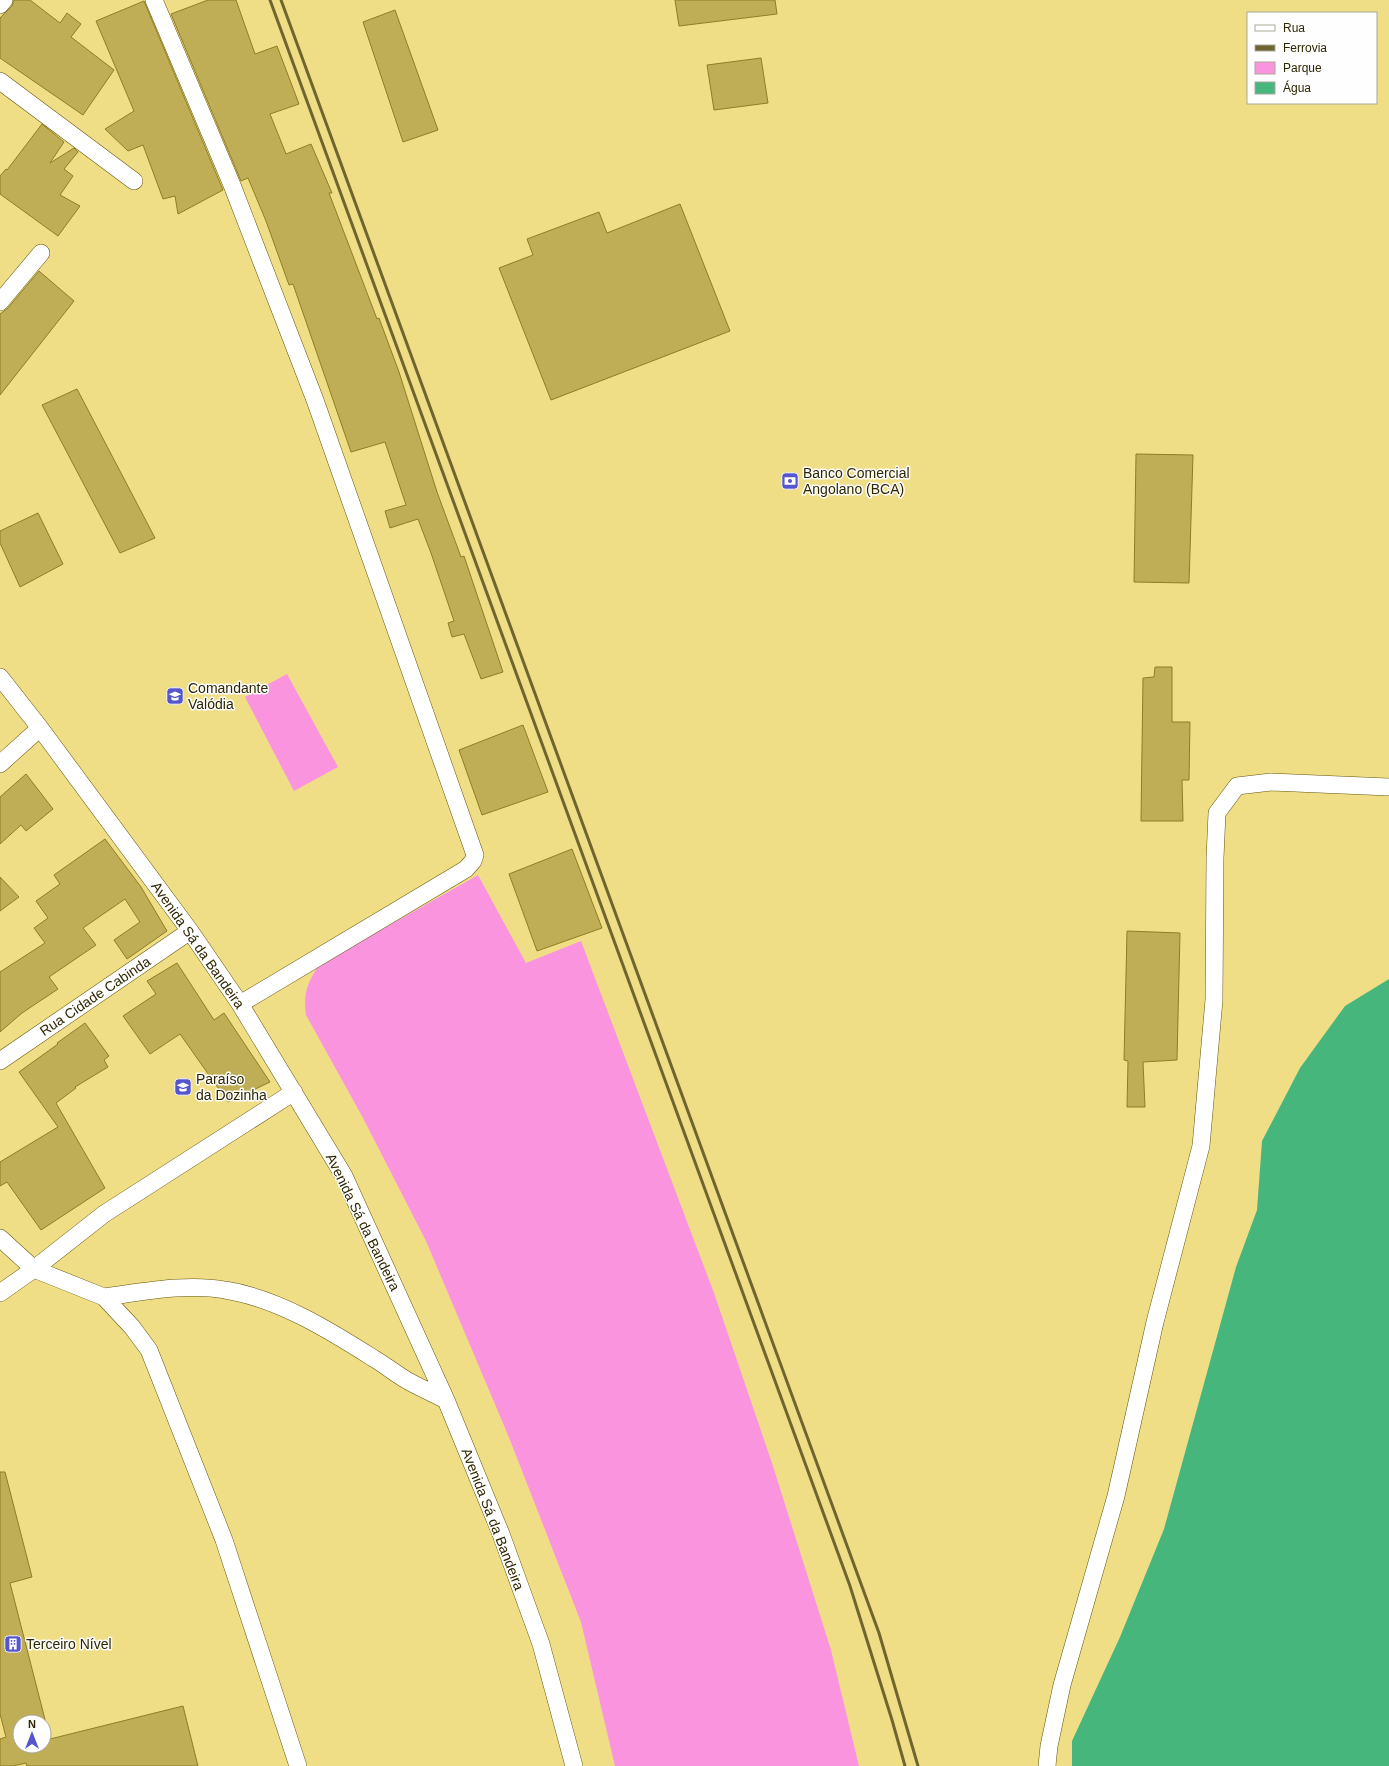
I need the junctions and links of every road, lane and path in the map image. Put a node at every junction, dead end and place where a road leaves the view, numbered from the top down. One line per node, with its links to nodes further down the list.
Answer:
1 (4, 0): 3 (street)
2 (154, 0): 13 (street)
3 (0, 4)
4 (0, 81): 5 (street)
5 (134, 181)
6 (41, 253): 7 (street)
7 (0, 302)
8 (0, 677): 9 (street, Avenida Sá da Bandeira)
9 (40, 728): 10 (street); 12 (street, Avenida Sá da Bandeira)
10 (0, 764)
11 (1389, 787): 23 (street)
12 (190, 932): 13 (street, Avenida Sá da Bandeira); 14 (street, Rua Cidade Cabinda)
13 (240, 1004): 15 (street, Avenida Sá da Bandeira)
14 (0, 1061)
15 (294, 1092): 17 (street); 20 (street, Avenida Sá da Bandeira)
16 (0, 1238): 17 (street)
17 (34, 1269): 18 (street); 19 (street)
18 (0, 1293)
19 (104, 1297): 20 (street); 21 (street)
20 (446, 1400): 22 (street, Avenida Sá da Bandeira)
21 (298, 1766)
22 (574, 1766)
23 (1047, 1766)

